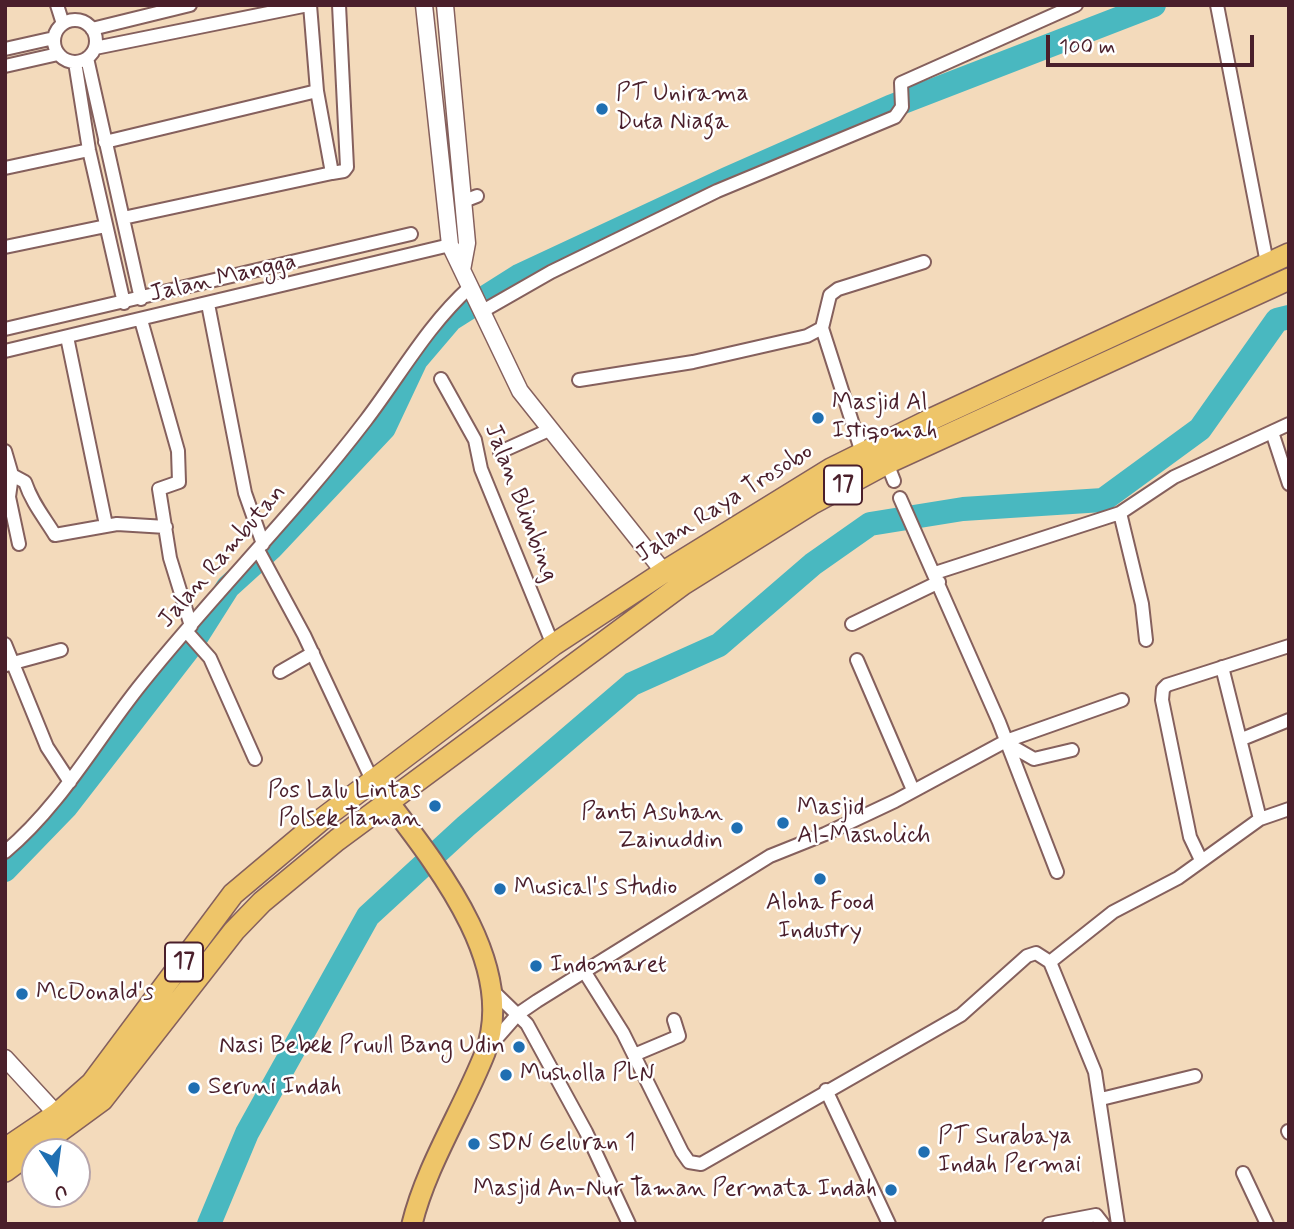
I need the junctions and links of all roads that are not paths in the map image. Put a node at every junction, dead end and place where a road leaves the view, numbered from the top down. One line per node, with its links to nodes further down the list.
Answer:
1 (57, 5): 10 (street)
2 (71, 5): 10 (street)
3 (190, 5): 11 (street)
4 (309, 5): 15 (street); 17 (street)
5 (339, 5): 21 (street)
6 (424, 5): 25 (street)
7 (445, 5): 30 (street)
8 (1076, 5): 33 (street, Jalan Rambutan)
9 (1217, 5): 29 (street)
10 (69, 22): 11 (street); 12 (street)
11 (92, 29): 15 (street)
12 (54, 38): 13 (street); 14 (street)
13 (5, 49)
14 (58, 54): 15 (street); 16 (street)
15 (86, 56): 18 (street); 19 (street)
16 (5, 66)
17 (317, 91): 18 (street); 21 (street)
18 (105, 142): 22 (street)
19 (89, 150): 20 (street); 23 (street)
20 (5, 168)
21 (332, 173): 22 (street)
22 (123, 218): 32 (street)
23 (106, 226): 26 (street); 34 (street)
24 (411, 234): 32 (street)
25 (450, 245): 30 (street); 35 (street, Jalan Mangga)
26 (5, 247)
27 (1289, 254): 29 (highway, Jalan Raya Trosobo / 17)
28 (924, 262): 37 (street)
29 (1267, 264): 48 (highway, Jalan Raya Trosobo / 17)
30 (462, 270): 33 (street)
31 (1287, 285): 80 (highway, Jalan Raya Trosobo / 17)
32 (141, 299): 34 (street)
33 (476, 301): 44 (street); 56 (street, Jalan Rambutan)
34 (124, 303): 38 (street)
35 (208, 304): 36 (street, Jalan Mangga); 56 (street)
36 (141, 320): 39 (street, Jalan Mangga); 54 (street)
37 (822, 328): 42 (street); 48 (street)
38 (5, 329)
39 (68, 337): 40 (street, Jalan Mangga); 53 (street)
40 (5, 351)
41 (441, 379): 63 (street, Jalan Blimbing)
42 (579, 380)
43 (1289, 424): 45 (street)
44 (549, 430): 47 (street); 57 (street)
45 (1272, 432): 50 (street); 52 (street)
46 (5, 451): 49 (street)
47 (500, 452)
48 (862, 453): 57 (highway, Jalan Raya Trosobo / 17)
49 (12, 475): 53 (street); 55 (street)
50 (1289, 484)
51 (901, 500): 58 (street)
52 (1114, 515): 58 (street); 61 (street)
53 (106, 525): 54 (street)
54 (166, 527): 60 (street)
55 (19, 544)
56 (262, 552): 60 (street, Jalan Rambutan); 66 (street)
57 (664, 572): 63 (highway, Jalan Raya Trosobo / 17)
58 (937, 578): 59 (street); 74 (street)
59 (852, 624)
60 (192, 634): 76 (street); 78 (street, Jalan Rambutan)
61 (1146, 640)
62 (5, 644): 68 (street)
63 (553, 645): 77 (highway, Jalan Raya Trosobo / 17)
64 (1289, 646): 69 (street)
65 (61, 650): 68 (street)
66 (313, 653): 70 (street); 77 (street)
67 (857, 660): 79 (street)
68 (8, 664): 78 (street)
69 (1222, 667): 73 (street); 84 (street)
70 (279, 672)
71 (1122, 701): 74 (street)
72 (1289, 720): 73 (street)
73 (1242, 740): 82 (street)
74 (1006, 742): 75 (street); 79 (street); 85 (street)
75 (1072, 750)
76 (255, 759)
77 (372, 780): 80 (main road); 97 (highway, 17)
78 (70, 782): 83 (street, Jalan Rambutan)
79 (913, 790): 87 (street)
80 (388, 802): 88 (main road); 97 (highway, 17)
81 (1289, 809): 82 (street)
82 (1260, 819): 84 (street)
83 (5, 852)
84 (1196, 863): 86 (street)
85 (1057, 872)
86 (1050, 962): 95 (street); 96 (street)
87 (584, 971): 89 (street); 92 (street)
88 (493, 991): 89 (street); 91 (main road)
89 (518, 1014): 91 (street); 102 (street)
90 (674, 1020): 92 (street)
91 (486, 1049): 101 (main road)
92 (634, 1055): 95 (street)
93 (5, 1058): 97 (street)
94 (1195, 1076): 96 (street)
95 (826, 1090): 103 (street)
96 (1101, 1098): 106 (street)
97 (63, 1121): 98 (highway, 17); 99 (highway, 17)
98 (5, 1149)
99 (5, 1171)
100 (1243, 1173): 107 (street)
101 (412, 1224)
102 (629, 1224)
103 (889, 1224)
104 (1049, 1224): 105 (street)
105 (1103, 1224)
106 (1118, 1224)
107 (1267, 1224)

